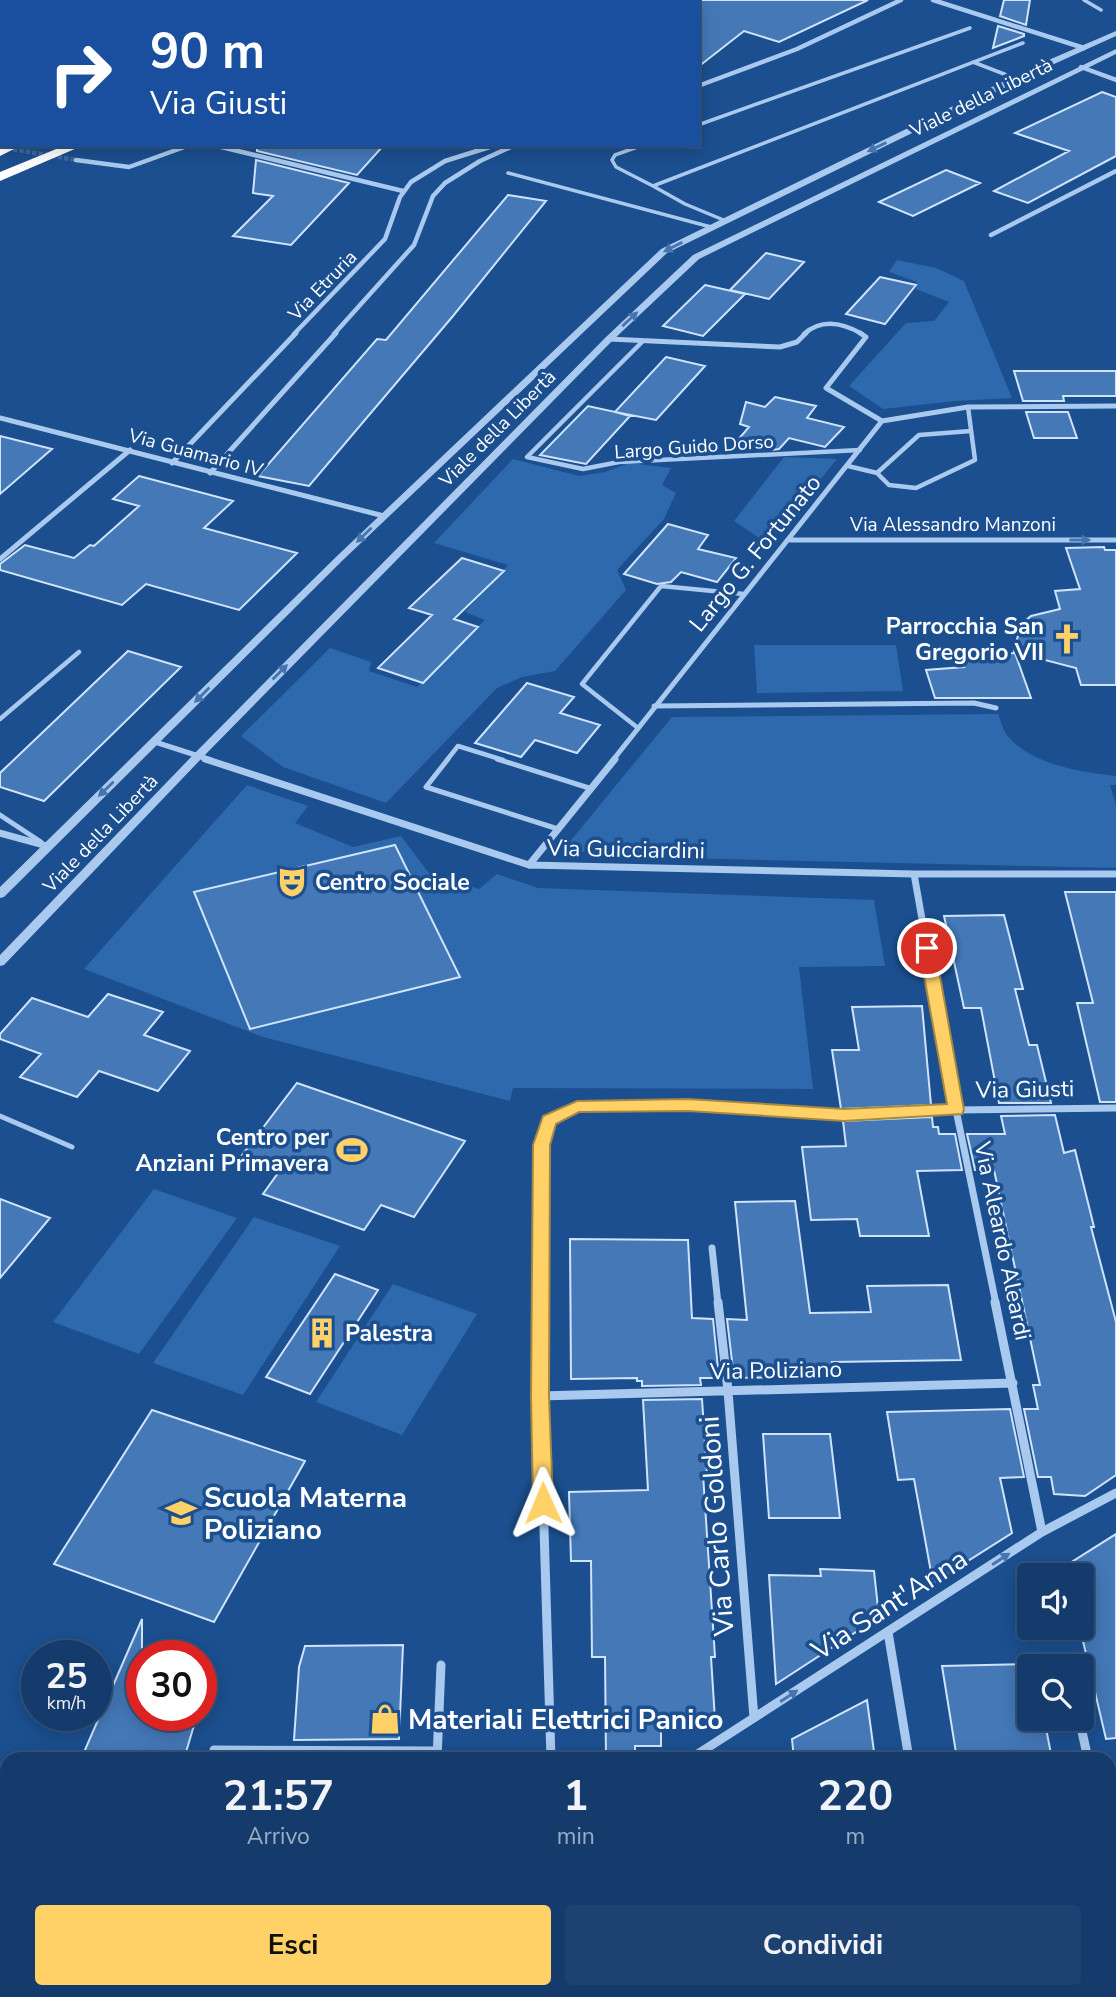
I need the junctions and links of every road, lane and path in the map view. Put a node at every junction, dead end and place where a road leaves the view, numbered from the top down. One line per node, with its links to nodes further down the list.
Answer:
1 (901, 0): 14 (street)
2 (933, 0): 8 (street, Viale della Libertà)
3 (1084, 0): 4 (lane)
4 (1101, 10)
5 (970, 27): 15 (lane)
6 (1116, 33): 8 (street, Viale della Libertà)
7 (1023, 43): 10 (lane)
8 (1084, 48): 12 (street, Viale della Libertà)
9 (1116, 51): 11 (street, Viale della Libertà)
10 (973, 62): 12 (lane); 26 (lane)
11 (1082, 68): 13 (street); 31 (street, Viale della Libertà, one-way to 11)
12 (1017, 79): 28 (street, Viale della Libertà, one-way to 28)
13 (1116, 80)
14 (700, 85)
15 (700, 124)
16 (73, 147): 25 (highway)
17 (184, 147): 22 (street)
18 (221, 147): 27 (street)
19 (488, 147): 27 (street)
20 (510, 147): 42 (street, Via Etruria)
21 (637, 147): 26 (lane)
22 (76, 160)
23 (1116, 171): 30 (street)
24 (508, 173): 29 (lane)
25 (0, 177)
26 (653, 186): 28 (lane)
27 (403, 191): 40 (street, Via Etruria)
28 (726, 221): 29 (street, Viale della Libertà)
29 (712, 228): 44 (street, Viale della Libertà, one-way to 44)
30 (991, 235)
31 (609, 339): 32 (street); 55 (street, Viale della Libertà, one-way to 31)
32 (642, 342): 36 (street); 39 (lane, Largo Guido Dorso)
33 (1116, 406): 34 (street)
34 (968, 407): 36 (street); 37 (lane)
35 (0, 418): 38 (street, Via Guamario IV)
36 (882, 421): 39 (street, Largo G. Fortunato)
37 (971, 431): 43 (lane); 43 (lane)
38 (130, 450): 40 (street, Via Guamario IV); 47 (street)
39 (860, 450): 41 (street, Largo G. Fortunato)
40 (172, 463): 42 (street, Via Guamario IV)
41 (848, 466): 43 (lane); 46 (street, Largo G. Fortunato)
42 (210, 473): 44 (street, Via Guamario IV)
43 (877, 473)
44 (384, 516): 54 (street, Viale della Libertà, one-way to 54)
45 (1116, 540): 46 (street, Via Alessandro Manzoni, one-way to 45)
46 (791, 541): 48 (street, Largo G. Fortunato)
47 (0, 559)
48 (744, 594): 50 (street, Largo G. Fortunato); 53 (lane)
49 (79, 652): 52 (lane)
50 (654, 706): 51 (street); 53 (street, Largo G. Fortunato)
51 (996, 708)
52 (0, 719)
53 (638, 727): 56 (street, Largo G. Fortunato)
54 (155, 742): 55 (street, Via Guicciardini); 60 (street, Viale della Libertà, one-way to 60)
55 (198, 756): 61 (street, Via Guicciardini); 65 (street, Viale della Libertà)
56 (589, 789): 58 (street, Largo G. Fortunato); 58 (lane)
57 (0, 816): 60 (lane)
58 (558, 828): 61 (street, Largo G. Fortunato)
59 (0, 833): 60 (street)
60 (47, 846): 64 (street, Viale della Libertà)
61 (528, 864): 62 (street, Via Guicciardini)
62 (914, 874): 63 (street, Via Guicciardini); 67 (street, Via Aleardo Aleardi)
63 (1116, 874)
64 (0, 894)
65 (0, 962)
66 (1116, 1108): 67 (street, Via Giusti)
67 (956, 1110): 71 (street, Via Aleardo Aleardi); 73 (street, Via Giusti)
68 (0, 1116): 69 (lane)
69 (72, 1147)
70 (712, 1248): 72 (street, Via Carlo Goldoni)
71 (1013, 1383): 72 (street, Via Poliziano); 75 (street, Via Aleardo Aleardi)
72 (728, 1391): 73 (street, Via Poliziano); 78 (street, Via Carlo Goldoni)
73 (540, 1396): 83 (street, Via Giusti)
74 (1116, 1493): 75 (street, Via Sant'Anna)
75 (1042, 1532): 76 (street, Via Sant'Anna, one-way to 75)
76 (888, 1632): 78 (street, Via Sant'Anna, one-way to 76); 85 (street)
77 (441, 1665): 82 (street)
78 (754, 1718): 84 (street, Via Sant'Anna)
79 (1082, 1731): 86 (street)
80 (214, 1750): 81 (street)
81 (303, 1752)
82 (437, 1752)
83 (551, 1752)
84 (701, 1752)
85 (908, 1752)
86 (1086, 1752)

